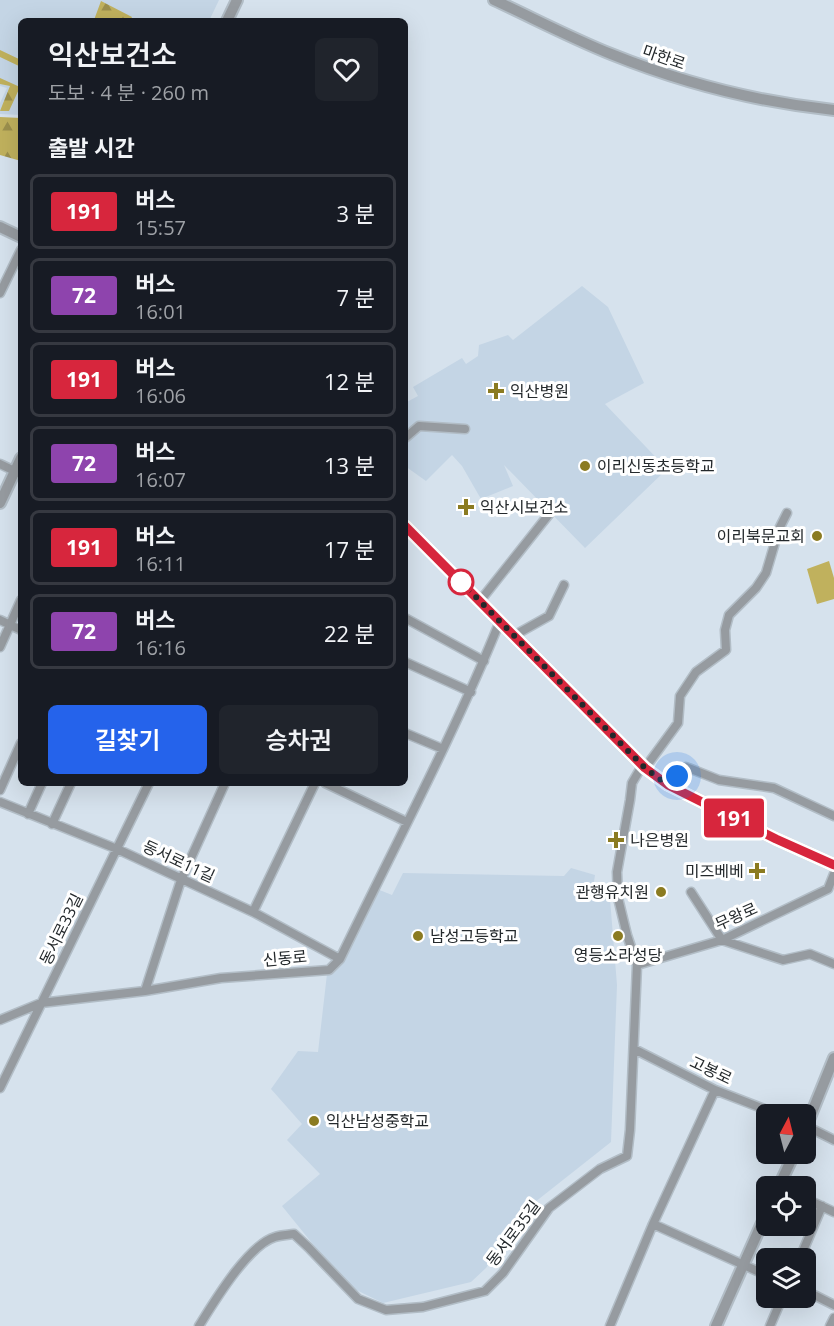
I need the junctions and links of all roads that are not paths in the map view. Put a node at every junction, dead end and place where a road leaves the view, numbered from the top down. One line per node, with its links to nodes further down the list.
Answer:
1 (237, 0): 3 (street)
2 (494, 0): 4 (street, 마한로)
3 (228, 18)
4 (834, 110)
5 (0, 226): 6 (street)
6 (18, 235)
7 (18, 256): 8 (street)
8 (0, 293)
9 (465, 429): 10 (street)
10 (408, 435)
11 (0, 464): 12 (street)
12 (18, 472): 13 (street)
13 (0, 503)
14 (550, 513): 18 (street)
15 (787, 513): 33 (street, 동서로35길)
16 (408, 529): 18 (street)
17 (564, 585): 25 (street)
18 (480, 601): 22 (street)
19 (18, 607): 23 (street)
20 (0, 620): 23 (street)
21 (408, 620): 27 (street)
22 (500, 621): 25 (street); 27 (street)
23 (10, 625): 24 (street); 26 (street)
24 (18, 629)
25 (515, 635): 33 (street)
26 (0, 647)
27 (484, 661): 29 (street)
28 (408, 663): 29 (street)
29 (471, 692): 31 (street)
30 (408, 734): 31 (street)
31 (443, 749): 45 (street)
32 (18, 750): 41 (street)
33 (644, 767): 34 (street); 56 (street, 동서로35길)
34 (668, 785): 44 (street); 48 (street)
35 (41, 786): 43 (street)
36 (70, 786): 46 (street)
37 (148, 786): 47 (street, 동서로33길)
38 (224, 786): 50 (street)
39 (314, 786): 52 (street)
40 (331, 786): 45 (street)
41 (0, 790)
42 (0, 802): 43 (street, 동서로11길)
43 (28, 814): 46 (street, 동서로11길)
44 (834, 816)
45 (407, 822): 54 (street)
46 (52, 824): 47 (street, 동서로11길)
47 (117, 849): 50 (street, 동서로11길); 58 (street, 동서로33길)
48 (834, 865)
49 (834, 874): 53 (street, 무왕로)
50 (182, 880): 52 (street, 동서로11길); 57 (street)
51 (691, 892): 53 (street)
52 (253, 912): 54 (street, 동서로11길)
53 (722, 940): 55 (street); 56 (street, 무왕로)
54 (340, 959): 57 (street, 신동로)
55 (834, 964)
56 (637, 965): 60 (street, 동서로35길)
57 (145, 991): 58 (street, 신동로)
58 (41, 1003): 59 (street, 신동로); 62 (street, 동서로33길)
59 (1, 1019)
60 (634, 1049): 63 (street, 고봉로); 80 (street, 동서로35길)
61 (834, 1058): 64 (street)
62 (0, 1088)
63 (715, 1090): 65 (street, 고봉로); 71 (street)
64 (815, 1104)
65 (756, 1106)
66 (816, 1131): 67 (street)
67 (834, 1140)
68 (816, 1203): 69 (street)
69 (822, 1206): 70 (street); 73 (street)
70 (834, 1212)
71 (653, 1224): 74 (street); 81 (street)
72 (756, 1236): 74 (street)
73 (804, 1248)
74 (743, 1265): 75 (street); 82 (street)
75 (756, 1271)
76 (816, 1296): 77 (street)
77 (834, 1305)
78 (778, 1308): 83 (street)
79 (834, 1318): 84 (street)
80 (199, 1326)
81 (610, 1326)
82 (716, 1326)
83 (770, 1326)
84 (830, 1326)

